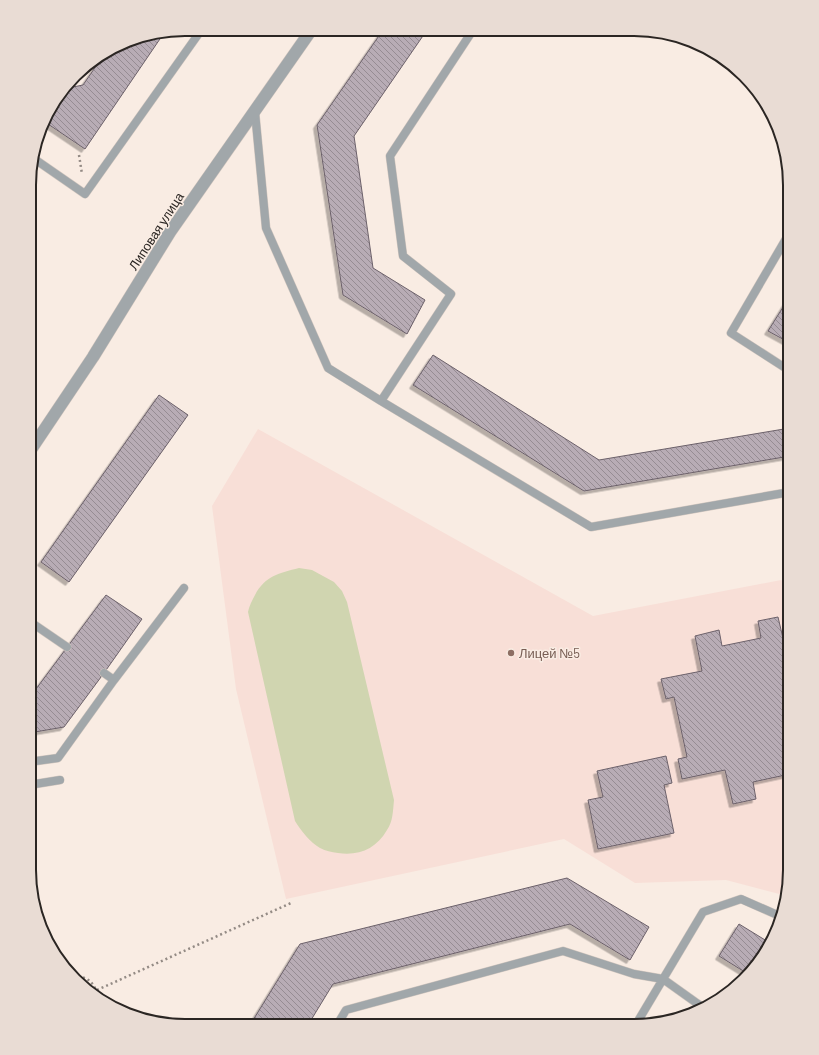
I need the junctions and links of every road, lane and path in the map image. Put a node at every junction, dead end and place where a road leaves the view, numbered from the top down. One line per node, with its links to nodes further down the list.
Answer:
1 (197, 36): 5 (lane)
2 (307, 36): 4 (street, Липовая улица)
3 (469, 36): 8 (lane)
4 (254, 112): 8 (lane); 9 (street, Липовая улица)
5 (38, 161)
6 (783, 244): 7 (lane)
7 (783, 366)
8 (381, 401): 10 (lane)
9 (36, 443)
10 (783, 493)
11 (184, 588): 15 (lane)
12 (36, 625): 13 (lane)
13 (67, 647)
14 (104, 673): 15 (lane)
15 (114, 680): 16 (lane)
16 (36, 761)
17 (60, 780): 18 (lane)
18 (36, 784)
19 (291, 903): 23 (path)
20 (776, 914): 22 (lane)
21 (82, 977): 23 (path)
22 (663, 979): 24 (lane); 25 (lane); 26 (lane)
23 (97, 990)
24 (699, 1005)
25 (341, 1019)
26 (639, 1019)

